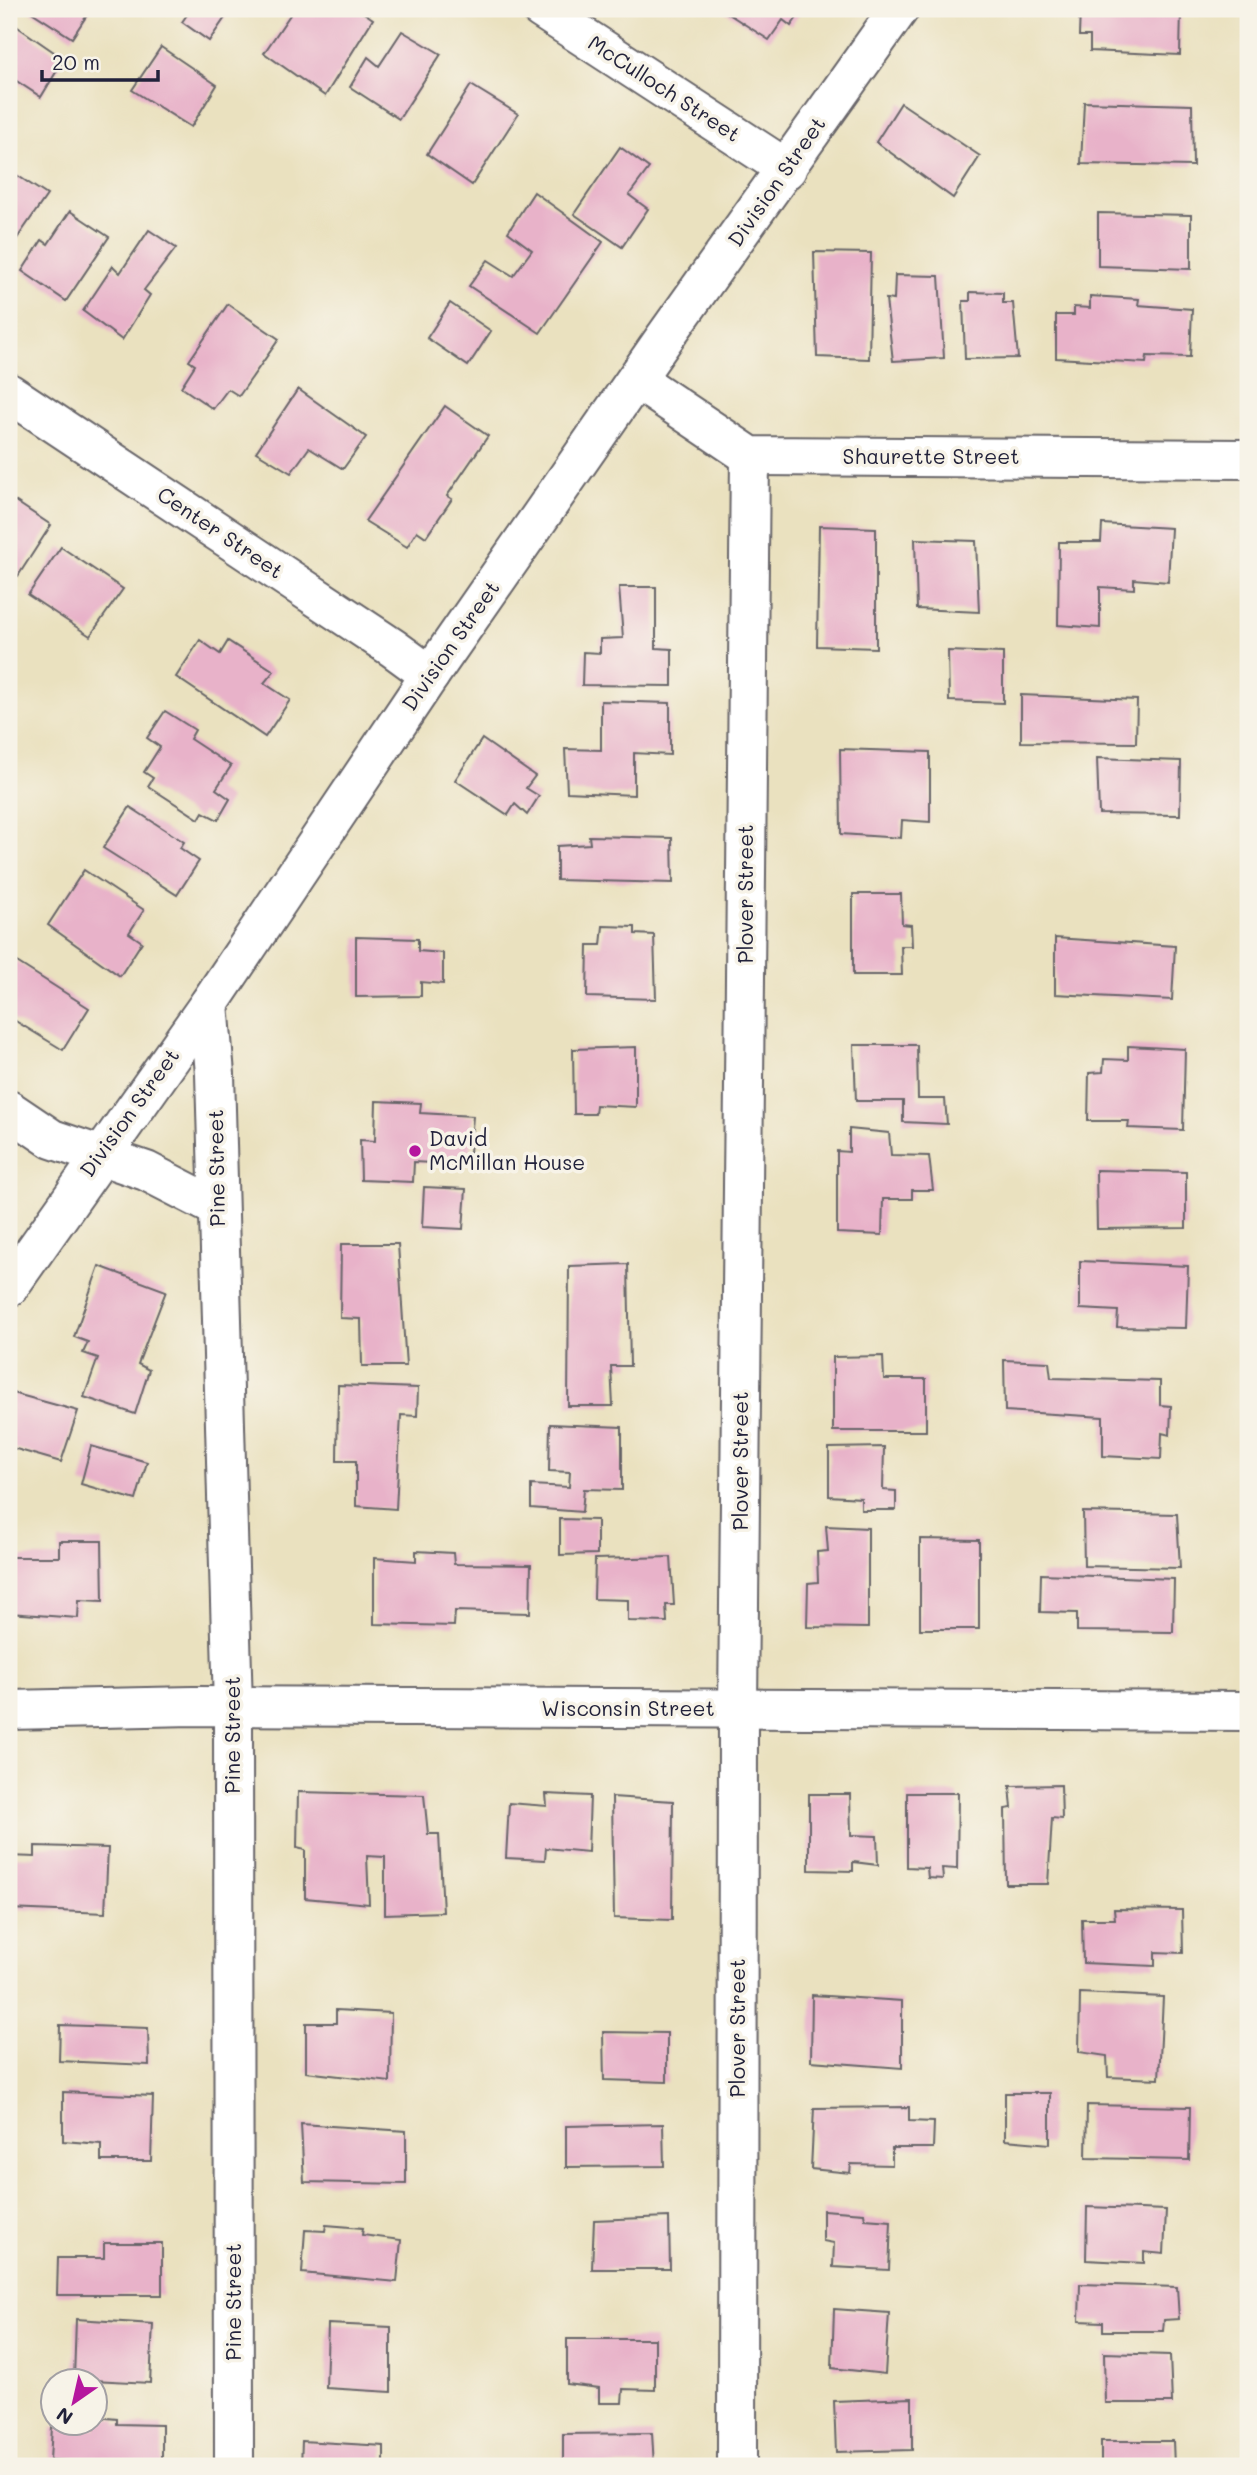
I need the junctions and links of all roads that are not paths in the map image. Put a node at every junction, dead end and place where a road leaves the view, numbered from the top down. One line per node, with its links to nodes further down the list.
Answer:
1 (541, 9): 3 (street, McCulloch Street)
2 (899, 9): 3 (street, Division Street)
3 (786, 169): 4 (street, Division Street)
4 (637, 380): 6 (street); 8 (street, Division Street)
5 (9, 393): 8 (street, Center Street)
6 (750, 456): 7 (street, Shaurette Street); 15 (street, Plover Street)
7 (1248, 458)
8 (430, 675): 9 (street, Division Street)
9 (209, 1004): 11 (street, Division Street); 12 (street, Pine Street)
10 (9, 1110): 11 (street)
11 (100, 1155): 12 (street); 13 (street, Division Street)
12 (218, 1208): 14 (street, Pine Street)
13 (9, 1287)
14 (233, 1707): 15 (street, Wisconsin Street); 16 (street, Wisconsin Street); 18 (street, Pine Street)
15 (738, 1709): 17 (street, Wisconsin Street); 19 (street, Plover Street)
16 (9, 1710)
17 (1248, 1711)
18 (234, 2466)
19 (737, 2466)

